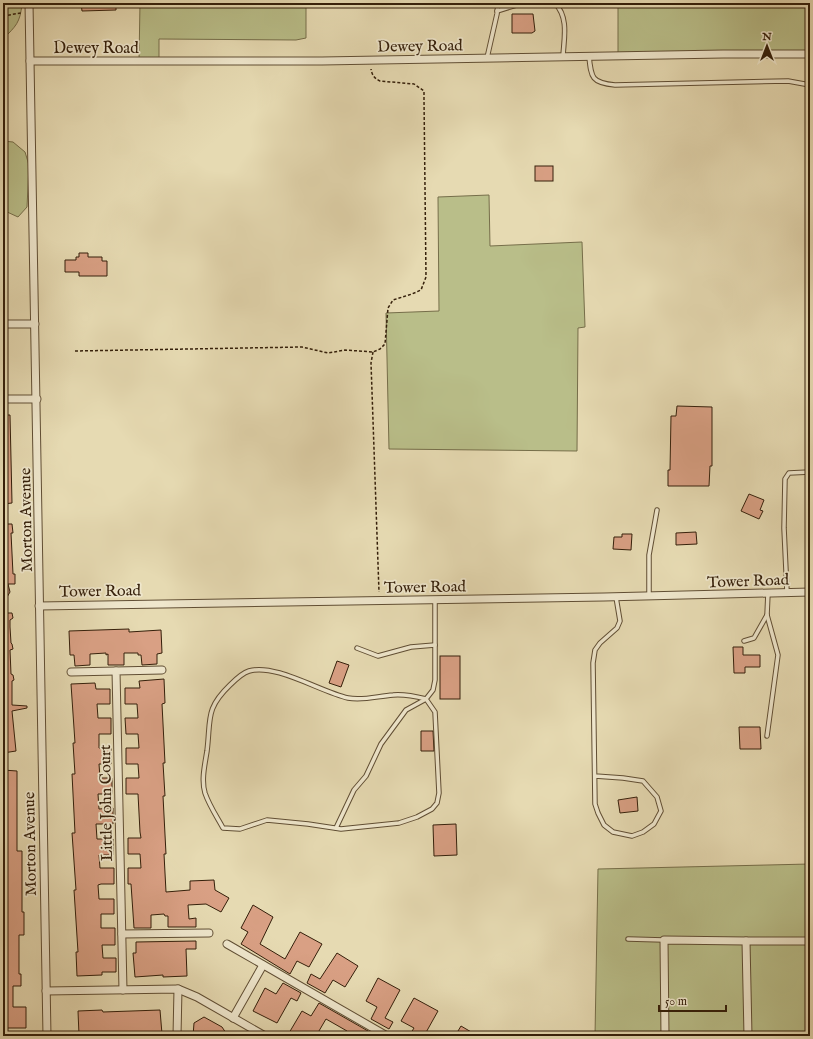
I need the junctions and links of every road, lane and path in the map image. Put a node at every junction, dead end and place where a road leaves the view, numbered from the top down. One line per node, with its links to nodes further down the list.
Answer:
1 (29, 3): 5 (street, Morton Avenue)
2 (498, 3): 6 (lane)
3 (523, 3): 6 (lane)
4 (555, 3): 9 (lane)
5 (30, 11): 7 (path); 13 (street, Morton Avenue)
6 (497, 11): 11 (lane)
7 (3, 16)
8 (810, 54): 10 (street, Dewey Road)
9 (563, 56): 10 (street, Dewey Road); 11 (street, Dewey Road)
10 (588, 56): 14 (lane)
11 (487, 58): 12 (street, Dewey Road)
12 (372, 59): 13 (street, Dewey Road); 18 (path)
13 (30, 61): 16 (street, Morton Avenue)
14 (810, 84)
15 (3, 324): 16 (street)
16 (35, 324): 20 (street, Morton Avenue)
17 (75, 351): 18 (path)
18 (373, 352): 29 (path)
19 (3, 399): 20 (street)
20 (36, 399): 30 (street, Morton Avenue)
21 (810, 472): 23 (lane)
22 (656, 510): 26 (lane)
23 (787, 592): 24 (street, Tower Road); 25 (street, Tower Road)
24 (810, 592)
25 (768, 593): 26 (street, Tower Road); 31 (lane)
26 (649, 596): 27 (street, Tower Road)
27 (616, 597): 28 (street, Tower Road); 40 (lane)
28 (435, 599): 29 (street, Tower Road); 33 (lane)
29 (379, 600): 30 (street, Tower Road)
30 (40, 606): 52 (street, Morton Avenue)
31 (767, 615): 32 (lane); 39 (lane)
32 (744, 641)
33 (435, 645): 34 (lane); 38 (lane)
34 (357, 648)
35 (162, 670): 36 (street)
36 (116, 671): 37 (street); 43 (street, Little John Court)
37 (71, 672)
38 (426, 699): 41 (lane); 41 (lane); 41 (lane)
39 (767, 736)
40 (595, 776): 40 (lane)
41 (336, 828)
42 (210, 933): 43 (street)
43 (122, 934): 51 (street, Little John Court)
44 (628, 938): 45 (lane)
45 (664, 940): 46 (street); 58 (street)
46 (746, 941): 47 (street); 59 (street)
47 (810, 941)
48 (227, 944): 49 (street)
49 (263, 965): 53 (street); 57 (street)
50 (178, 989): 51 (street); 53 (street); 55 (street)
51 (122, 990): 52 (street)
52 (46, 991): 54 (street, Morton Avenue)
53 (233, 1018): 56 (street)
54 (47, 1036)
55 (177, 1036)
56 (265, 1036)
57 (387, 1036)
58 (665, 1036)
59 (748, 1036)

